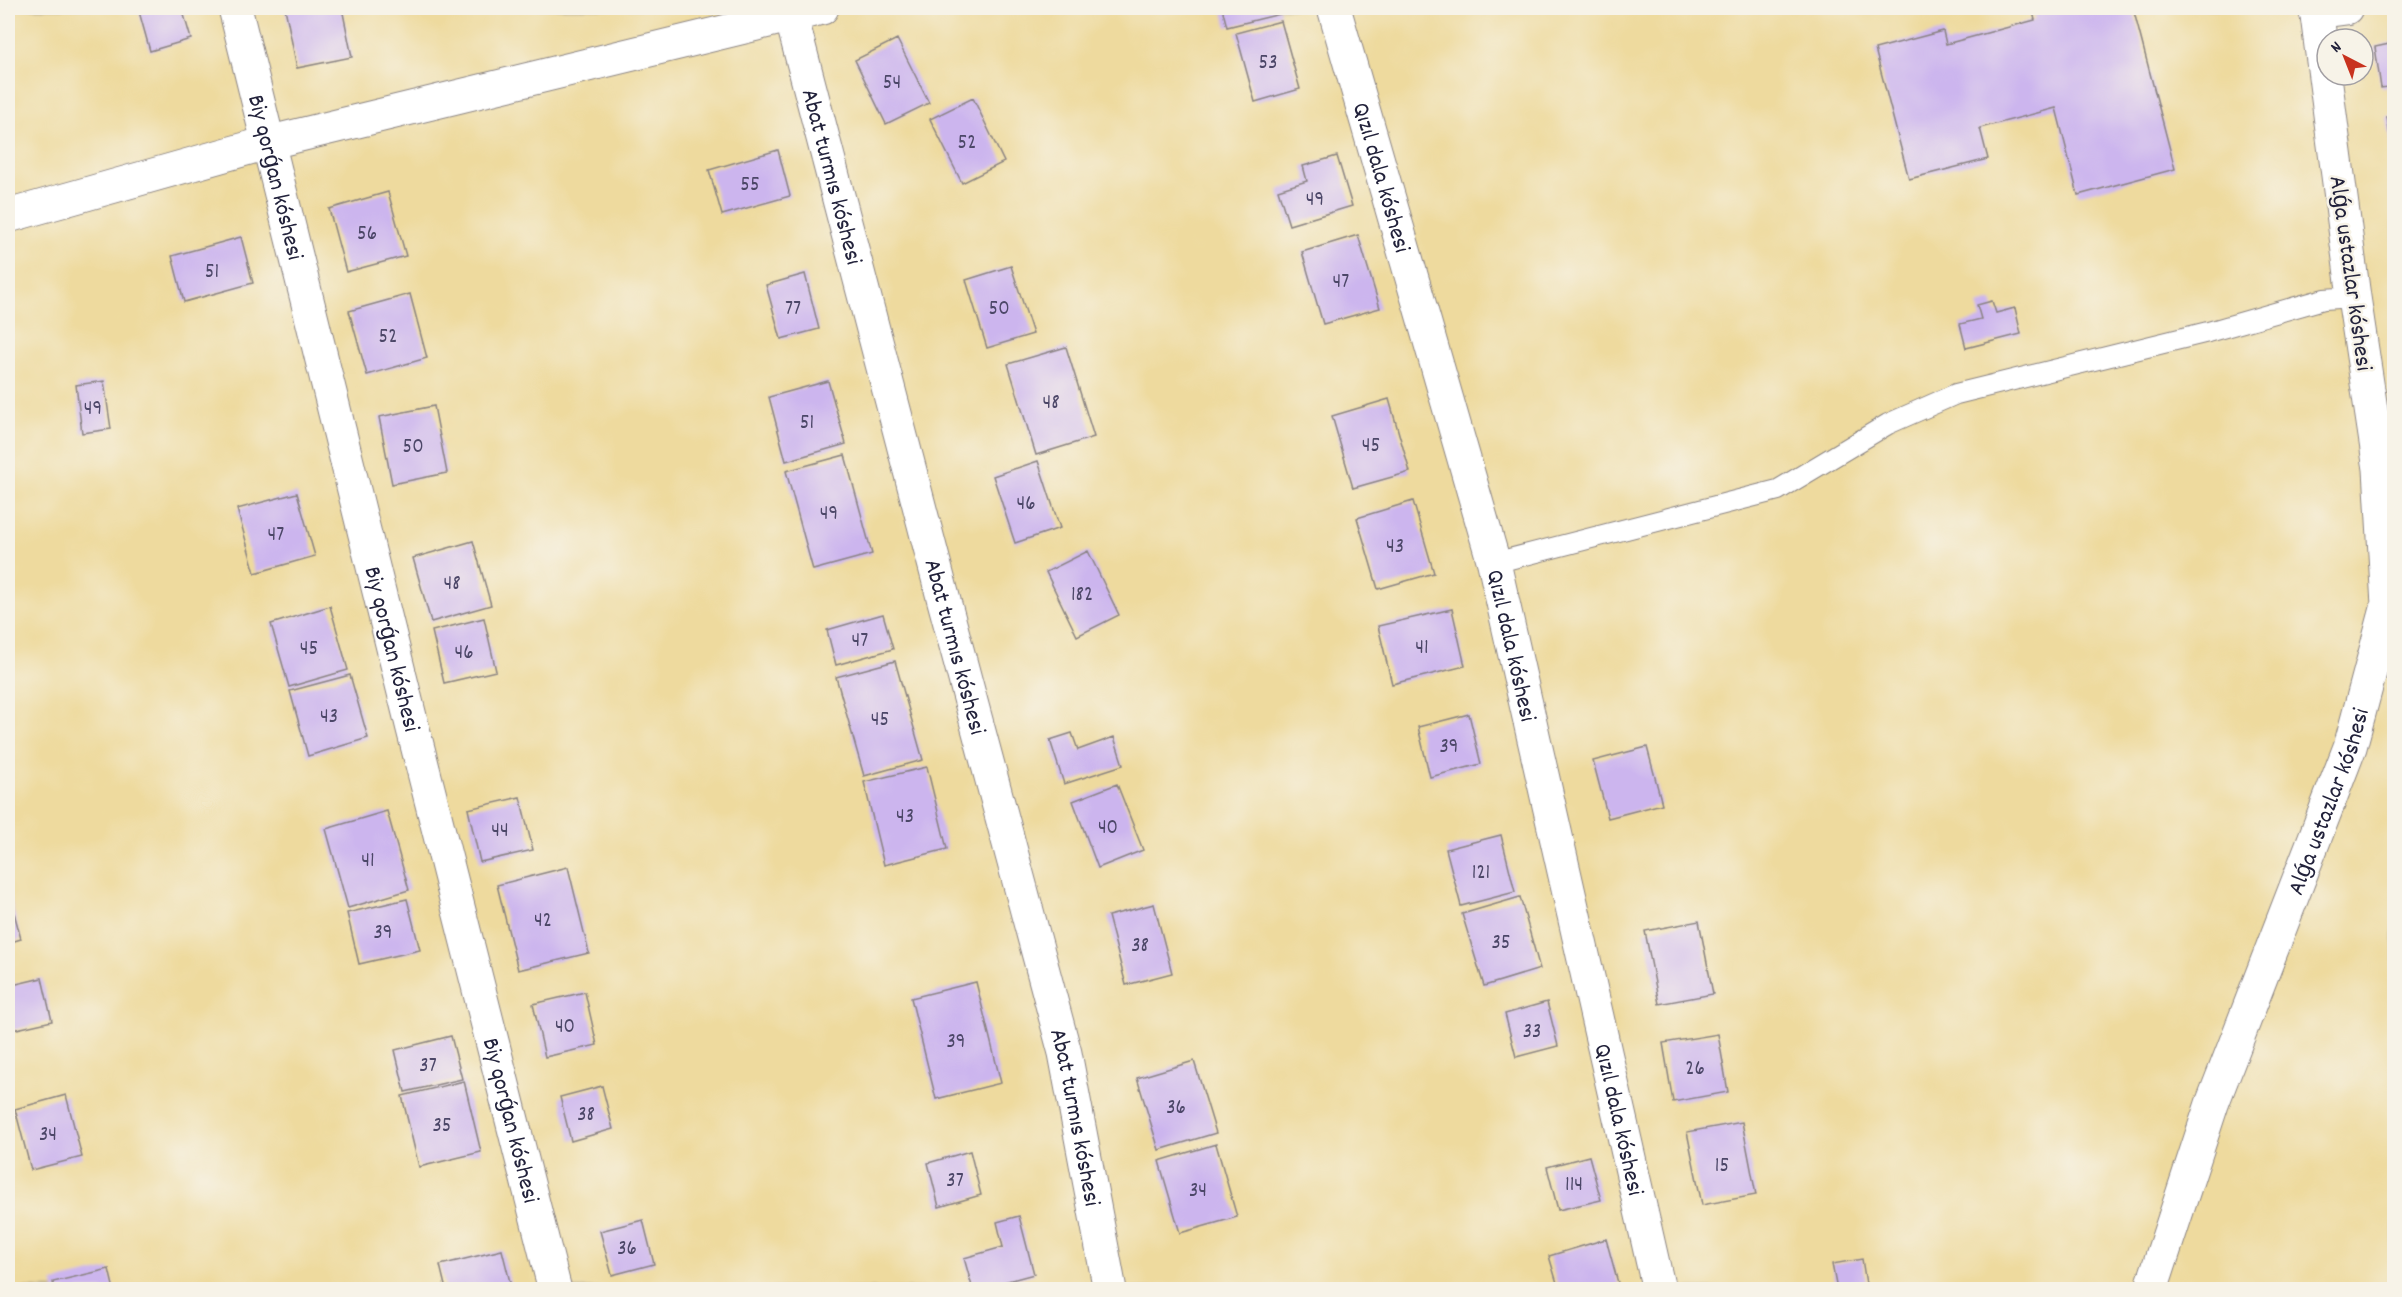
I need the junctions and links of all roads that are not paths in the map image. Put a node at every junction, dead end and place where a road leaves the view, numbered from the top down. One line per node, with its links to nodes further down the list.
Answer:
1 (235, 8): 5 (street, Biy qorǵan kóshesi)
2 (1334, 8): 8 (street, Qızıl dala kóshesi)
3 (2326, 9): 7 (street, Alǵa ustazlar kóshesi)
4 (801, 10): 5 (street); 10 (street, Abat turmıs kóshesi)
5 (267, 143): 6 (street); 9 (street, Biy qorǵan kóshesi)
6 (8, 216)
7 (2354, 297): 8 (lane); 12 (street, Alǵa ustazlar kóshesi)
8 (1494, 563): 11 (street, Qızıl dala kóshesi)
9 (555, 1290)
10 (1110, 1290)
11 (1659, 1290)
12 (2151, 1290)

